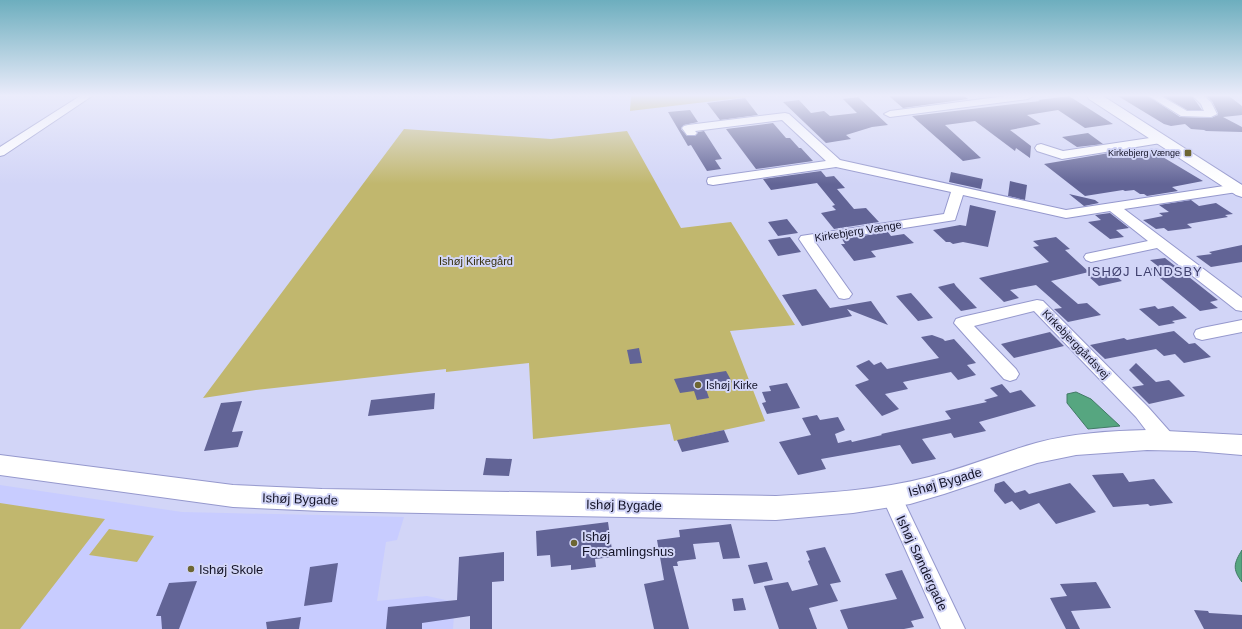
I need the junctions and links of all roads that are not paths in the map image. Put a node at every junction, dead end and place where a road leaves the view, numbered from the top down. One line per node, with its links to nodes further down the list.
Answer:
1 (41, 125): 8 (street)
2 (709, 125): 5 (street)
3 (795, 125): 9 (street)
4 (1140, 125): 6 (street)
5 (691, 133)
6 (1163, 140): 7 (street); 11 (street)
7 (1041, 148)
8 (0, 152)
9 (836, 163): 10 (street); 12 (street)
10 (713, 181)
11 (1239, 190): 13 (street)
12 (958, 191): 13 (street); 16 (street, Kirkebjerg Vænge)
13 (1114, 208): 14 (street)
14 (1160, 243): 15 (street); 17 (street)
15 (1091, 257)
16 (844, 294)
17 (1242, 306)
18 (1242, 326): 19 (street)
19 (1202, 334)
20 (1010, 374): 21 (street, Kirkebjerggårdsvej)
21 (1165, 440): 22 (street, Ishøj Bygade); 24 (street, Ishøj Bygade)
22 (1239, 448)
23 (0, 465): 24 (street, Ishøj Bygade)
24 (892, 497): 25 (street, Ishøj Søndergade)
25 (953, 629)

